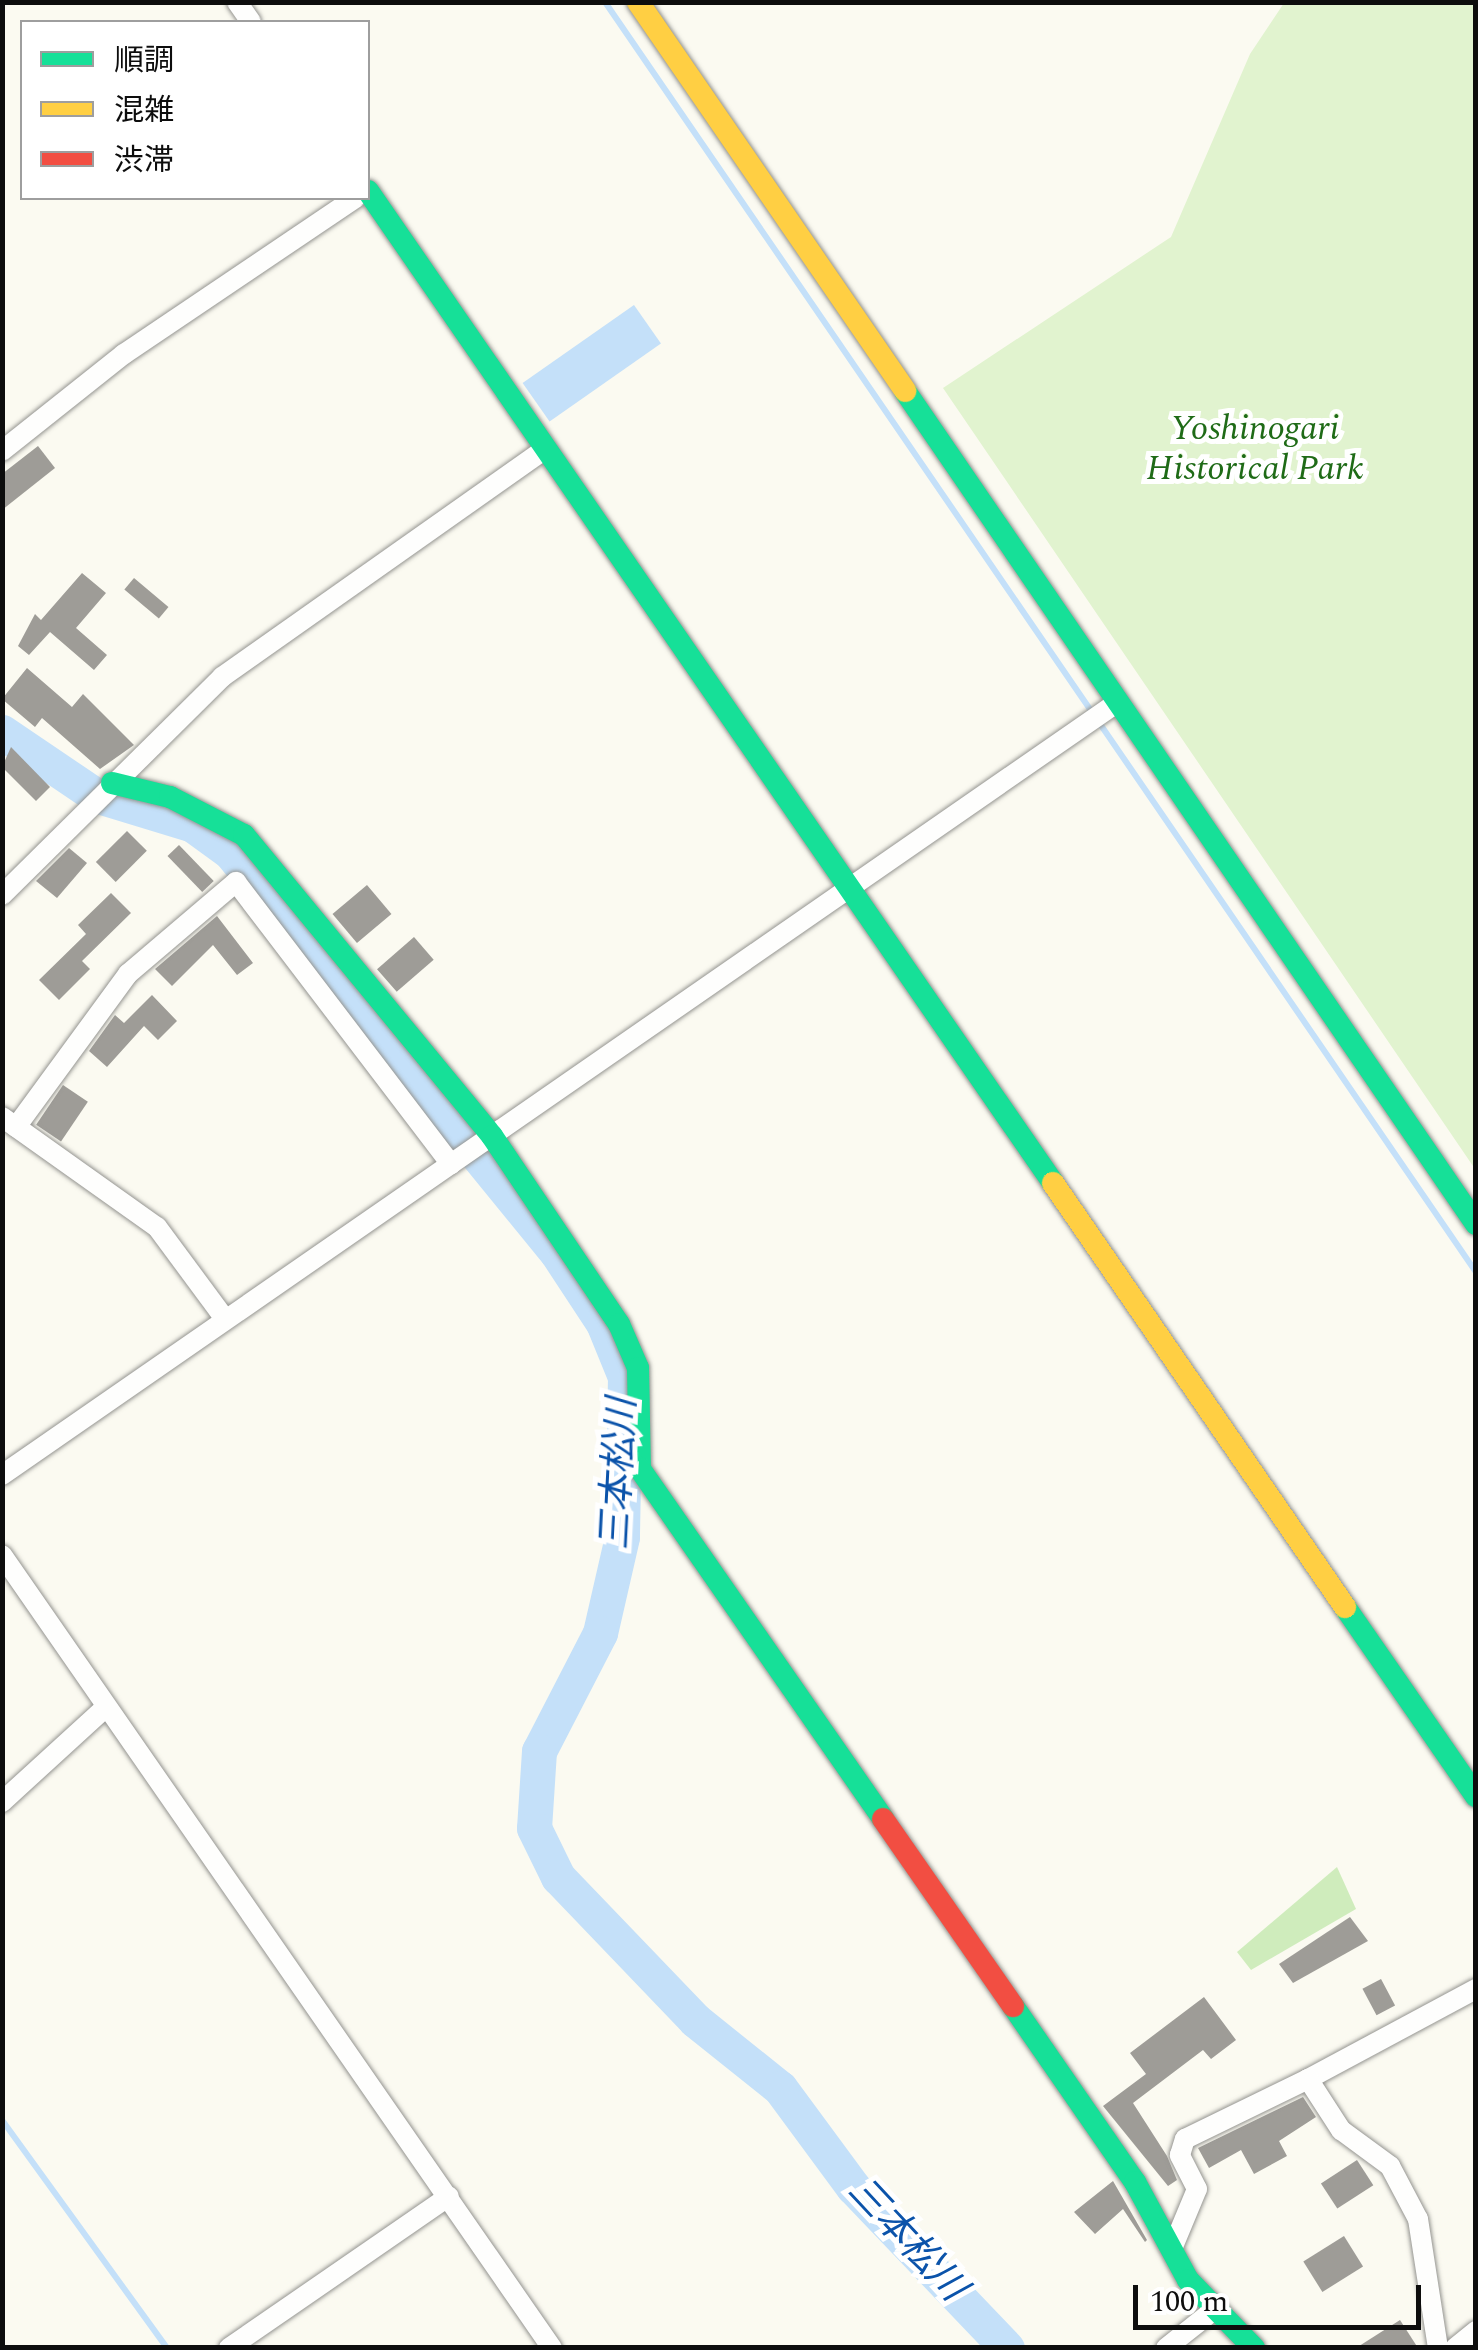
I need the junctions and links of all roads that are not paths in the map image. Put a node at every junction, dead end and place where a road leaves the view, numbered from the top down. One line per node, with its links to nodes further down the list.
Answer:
1 (638, 2): 6 (street)
2 (370, 194): 4 (street)
3 (352, 200): 5 (street)
4 (545, 449): 7 (street); 8 (street)
5 (2, 451)
6 (1115, 704): 8 (street); 13 (street)
7 (112, 783): 9 (street); 11 (street)
8 (848, 890): 11 (street); 18 (street)
9 (2, 895)
10 (9, 1122): 12 (street); 14 (street)
11 (492, 1136): 12 (street); 23 (street)
12 (451, 1164): 14 (street)
13 (1476, 1224)
14 (225, 1319): 15 (street)
15 (2, 1475)
16 (2, 1555): 17 (street)
17 (104, 1709): 19 (street); 22 (street)
18 (1476, 1796)
19 (2, 1802)
20 (1476, 1989): 21 (street)
21 (1308, 2079): 23 (street); 30 (street)
22 (449, 2196): 26 (street); 27 (street)
23 (1172, 2249): 24 (street)
24 (1214, 2310): 28 (street); 29 (street)
25 (1476, 2332): 31 (street)
26 (229, 2348)
27 (552, 2348)
28 (1166, 2348)
29 (1254, 2348)
30 (1438, 2348)
31 (1455, 2348)

